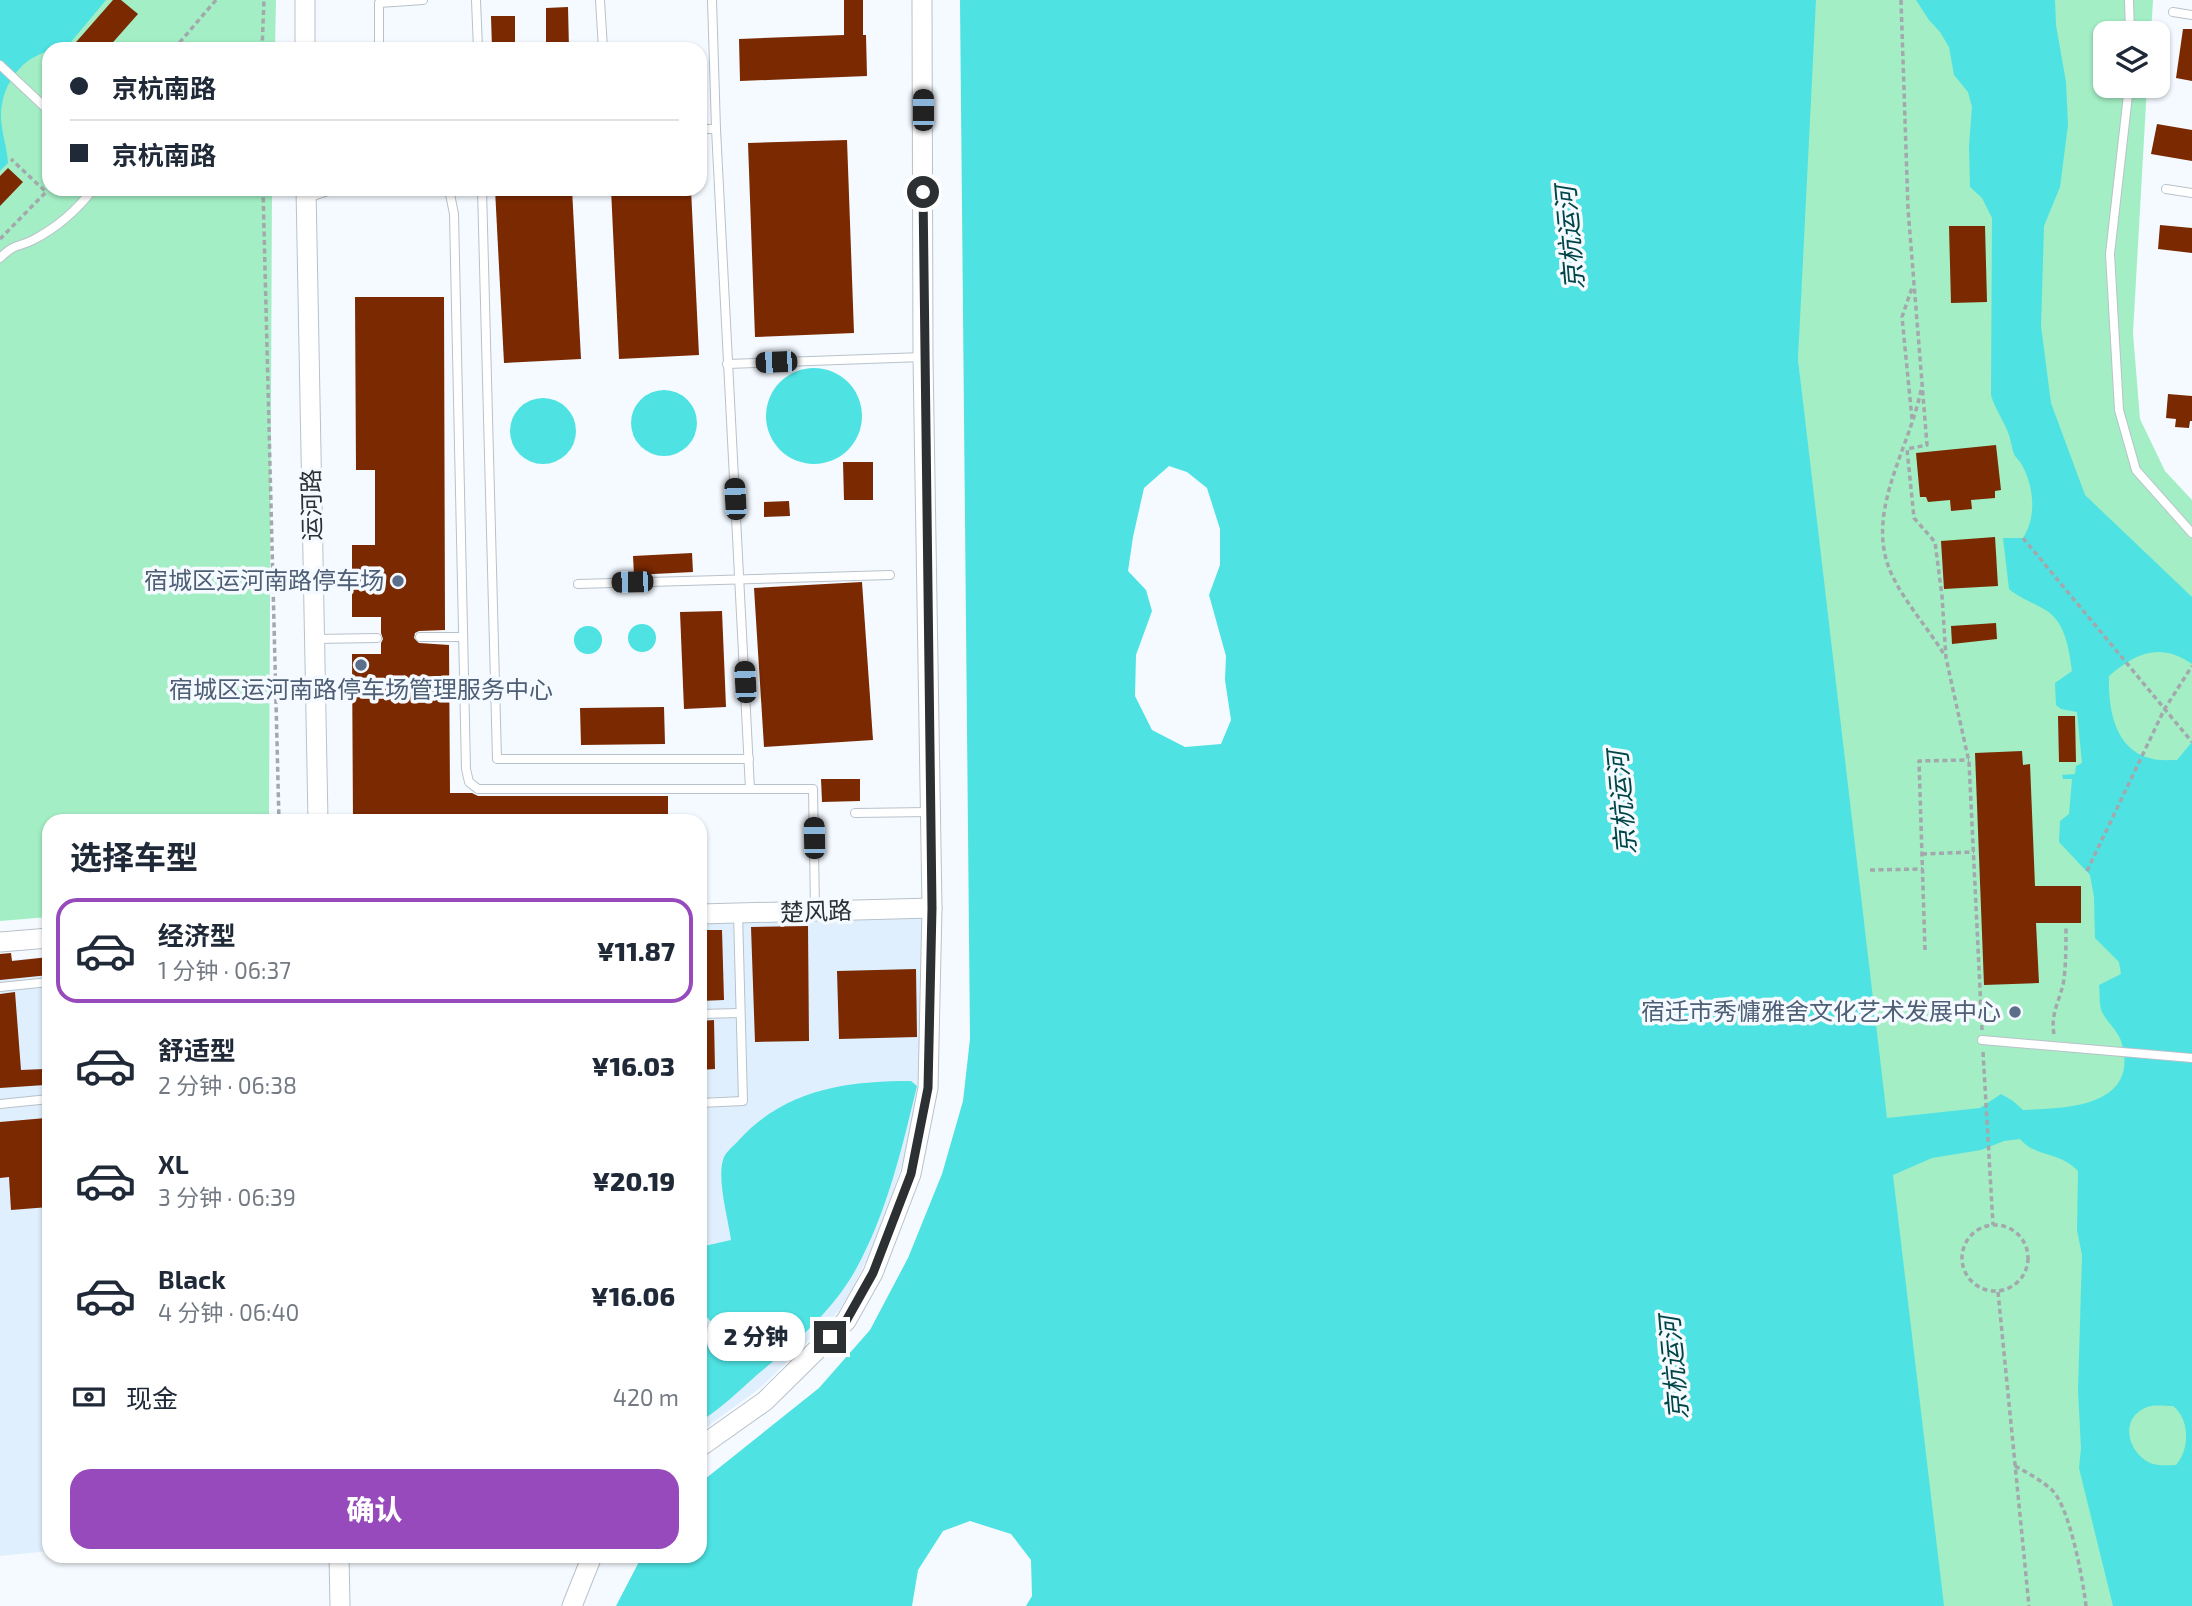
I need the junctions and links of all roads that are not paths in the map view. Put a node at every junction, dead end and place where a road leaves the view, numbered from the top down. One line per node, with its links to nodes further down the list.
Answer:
1 (305, 0): 11 (street)
2 (423, 0): 12 (lane)
3 (476, 0): 13 (lane)
4 (600, 0): 14 (lane)
5 (712, 0): 19 (lane)
6 (922, 0): 27 (street)
7 (2129, 0): 10 (lane)
8 (2173, 12): 9 (lane)
9 (2192, 15)
10 (2130, 21)
11 (304, 42)
12 (379, 42)
13 (478, 42)
14 (603, 42)
15 (0, 65): 17 (lane)
16 (2128, 98): 29 (lane)
17 (42, 105)
18 (707, 129): 19 (lane)
19 (716, 129): 28 (lane)
20 (2166, 189): 21 (lane)
21 (2192, 193)
22 (87, 196): 26 (lane)
23 (306, 196): 36 (street, 运河路)
24 (451, 196): 34 (lane)
25 (482, 196): 37 (lane)
26 (0, 258)
27 (923, 357): 28 (lane); 39 (street)
28 (727, 364): 31 (lane)
29 (2192, 533)
30 (890, 575): 31 (lane)
31 (739, 579): 32 (lane); 37 (lane)
32 (578, 584)
33 (420, 637): 34 (lane)
34 (463, 637): 38 (lane)
35 (377, 638): 36 (lane)
36 (314, 639): 41 (street, 运河路)
37 (749, 759): 38 (lane)
38 (750, 789): 43 (lane)
39 (930, 812): 40 (lane); 42 (street)
40 (855, 813)
41 (318, 814)
42 (932, 908): 43 (street, 楚风路); 57 (street)
43 (815, 912): 44 (street, 楚风路)
44 (738, 913): 45 (street, 楚风路); 50 (lane)
45 (707, 914)
46 (42, 939): 47 (street)
47 (0, 942)
48 (42, 983): 49 (lane)
49 (0, 987)
50 (740, 1013): 51 (lane); 55 (lane)
51 (707, 1014)
52 (1982, 1040): 53 (lane)
53 (2192, 1058)
54 (42, 1100): 56 (lane)
55 (707, 1103)
56 (0, 1104)
57 (707, 1442)
58 (339, 1563): 60 (street)
59 (589, 1563): 61 (street)
60 (340, 1606)
61 (572, 1606)

